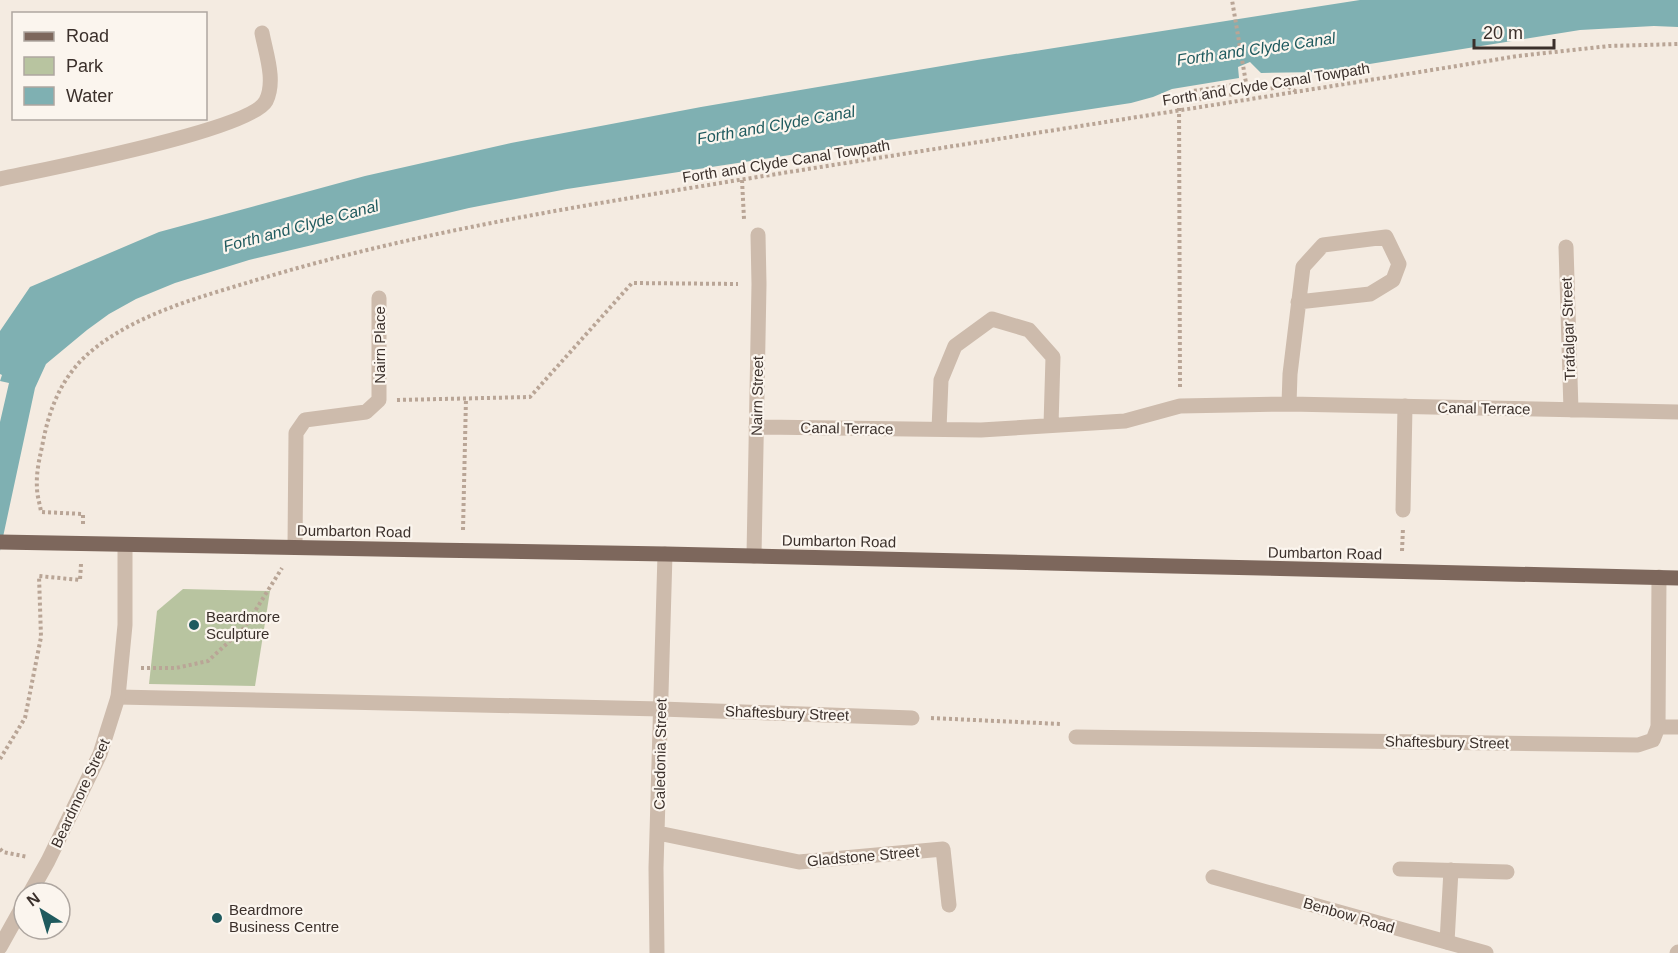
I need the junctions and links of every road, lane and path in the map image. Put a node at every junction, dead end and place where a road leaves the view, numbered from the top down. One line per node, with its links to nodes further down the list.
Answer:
1 (1232, 0): 5 (path)
2 (262, 33): 7 (street)
3 (1678, 44): 4 (path, Forth and Clyde Canal Towpath)
4 (1297, 92): 5 (path); 6 (path, Forth and Clyde Canal Towpath)
5 (1193, 96): 6 (path)
6 (1179, 109): 8 (path, Forth and Clyde Canal Towpath); 17 (path)
7 (0, 179)
8 (742, 180): 9 (path); 25 (path, Forth and Clyde Canal Towpath)
9 (758, 236): 11 (street, Nairn Street)
10 (1566, 247): 19 (street, Trafalgar Street)
11 (759, 284): 14 (path); 22 (street, Nairn Street)
12 (379, 298): 15 (street, Nairn Place)
13 (1298, 302): 13 (street); 16 (street)
14 (466, 398): 15 (path); 29 (path)
15 (378, 400): 28 (street, Nairn Place)
16 (1289, 404): 17 (street, Canal Terrace); 18 (street, Canal Terrace)
17 (1180, 406): 21 (street, Canal Terrace)
18 (1405, 406): 19 (street, Canal Terrace); 24 (street)
19 (1571, 410): 20 (street, Canal Terrace)
20 (1678, 412)
21 (1051, 425): 23 (street, Canal Terrace); 23 (street)
22 (756, 427): 23 (street, Canal Terrace); 31 (street, Nairn Street)
23 (939, 429)
24 (1403, 510): 32 (path)
25 (41, 512)
26 (0, 542): 27 (main road, Dumbarton Road)
27 (125, 545): 28 (main road, Dumbarton Road); 36 (street, Beardmore Street)
28 (295, 547): 29 (main road, Dumbarton Road); 36 (path)
29 (463, 551): 30 (main road, Dumbarton Road)
30 (665, 554): 31 (main road, Dumbarton Road); 38 (street, Caledonia Street)
31 (754, 556): 32 (main road, Dumbarton Road)
32 (1401, 573): 33 (main road, Dumbarton Road)
33 (1659, 577): 34 (main road, Dumbarton Road); 40 (street)
34 (1678, 578)
35 (41, 637): 43 (path)
36 (122, 669): 37 (street, Beardmore Street)
37 (118, 697): 38 (street, Shaftesbury Street); 46 (street, Beardmore Street)
38 (661, 709): 39 (street, Shaftesbury Street); 44 (street, Caledonia Street)
39 (912, 717): 42 (path)
40 (1658, 727): 41 (street); 42 (street, Shaftesbury Street)
41 (1678, 728)
42 (1076, 737)
43 (0, 759)
44 (658, 833): 52 (street, Gladstone Street); 56 (street, Caledonia Street)
45 (0, 849): 46 (path)
46 (48, 861): 51 (street, Beardmore Street)
47 (1400, 869): 48 (street)
48 (1451, 870): 49 (street); 54 (street)
49 (1507, 872)
50 (1213, 877): 54 (street, Benbow Road)
51 (37, 881)
52 (949, 905)
53 (12, 926): 55 (street)
54 (1447, 942): 57 (street, Benbow Road)
55 (0, 947)
56 (657, 953)
57 (1486, 953)

